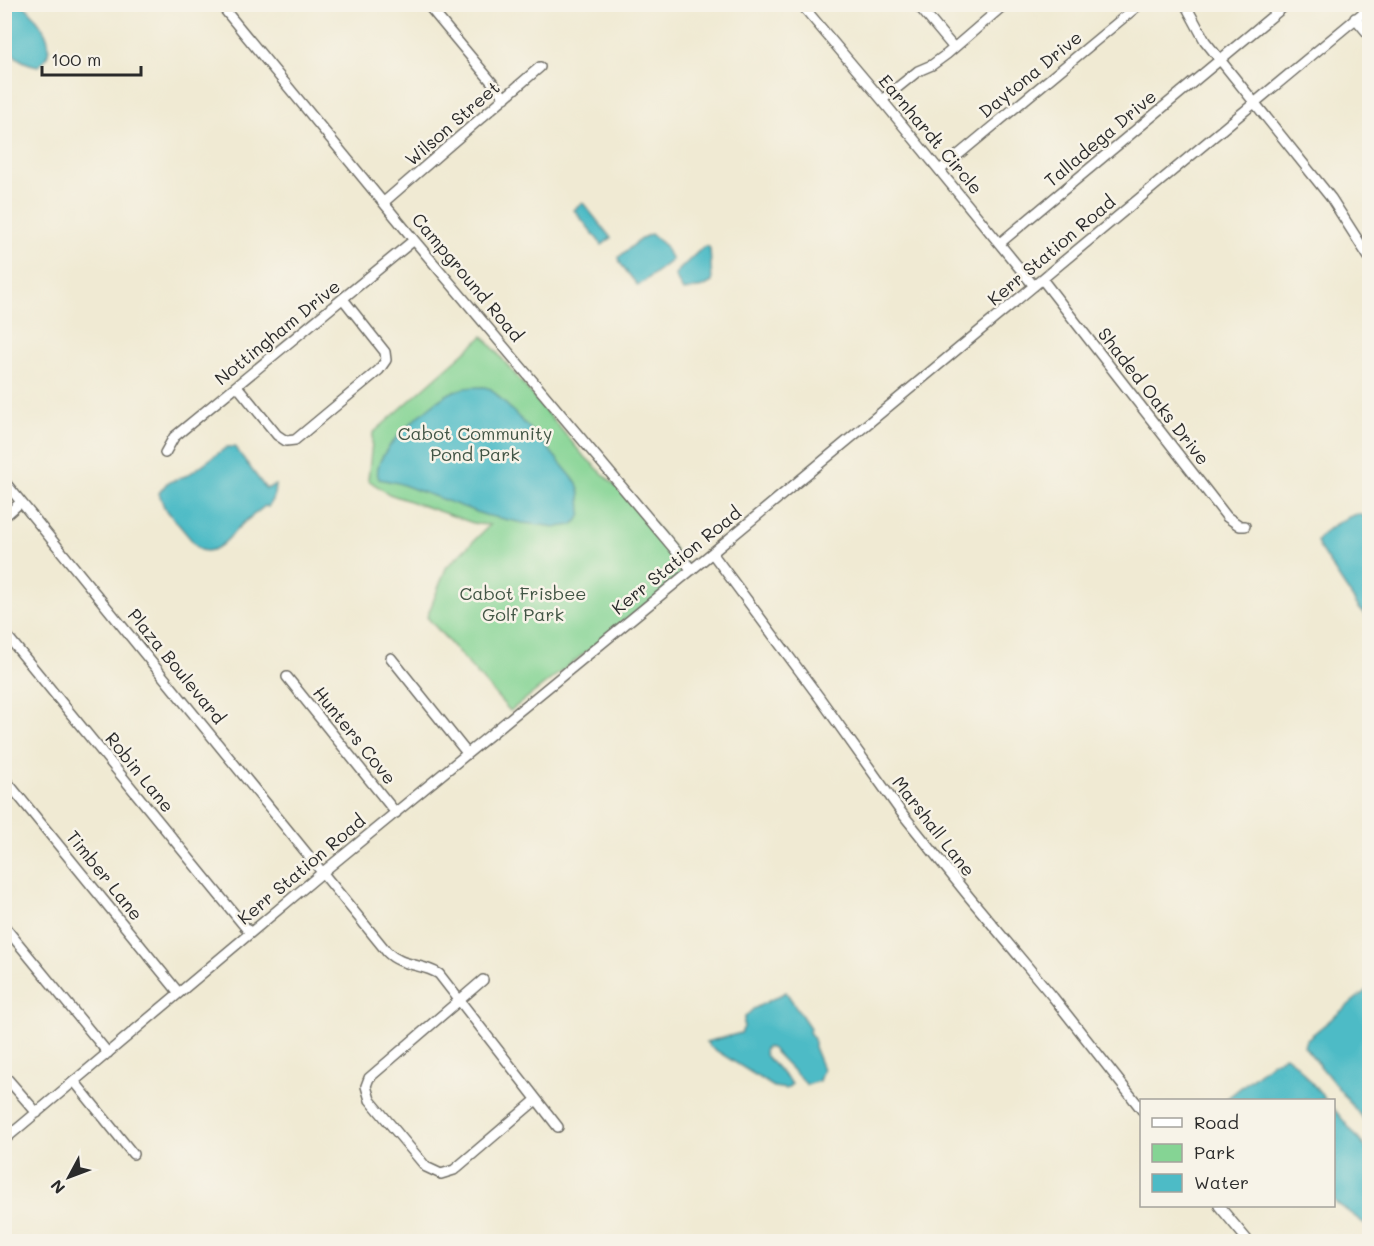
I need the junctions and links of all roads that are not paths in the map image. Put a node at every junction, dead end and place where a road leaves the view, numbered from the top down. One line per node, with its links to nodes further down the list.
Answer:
1 (220, 4): 19 (street, Campground Road)
2 (428, 4): 15 (street)
3 (801, 4): 16 (street, Earnhardt Circle)
4 (917, 4): 12 (street)
5 (1005, 4): 12 (street)
6 (1140, 4): 18 (street, Daytona Drive)
7 (1185, 4): 13 (street)
8 (1287, 4): 13 (street, Talladega Drive)
9 (1370, 7): 10 (street, Kerr Station Road)
10 (1355, 18): 11 (street); 17 (street, Kerr Station Road)
11 (1370, 36)
12 (954, 48): 16 (street)
13 (1220, 59): 17 (street); 21 (street, Talladega Drive)
14 (540, 67): 15 (street, Wilson Street)
15 (505, 99): 19 (street, Wilson Street)
16 (882, 100): 18 (street, Earnhardt Circle)
17 (1255, 102): 22 (street); 23 (street, Kerr Station Road)
18 (940, 170): 21 (street, Earnhardt Circle)
19 (384, 202): 20 (street, Campground Road)
20 (414, 240): 24 (street, Nottingham Drive); 32 (street, Campground Road)
21 (1000, 243): 23 (street, Earnhardt Circle)
22 (1370, 259)
23 (1038, 283): 30 (street, Shaded Oaks Drive); 31 (street, Kerr Station Road)
24 (343, 299): 25 (street, Nottingham Drive); 25 (street)
25 (237, 386): 26 (street, Nottingham Drive)
26 (165, 453)
27 (4, 481): 28 (street, Plaza Boulevard)
28 (21, 502): 29 (street); 39 (street, Plaza Boulevard)
29 (4, 517)
30 (1245, 526)
31 (712, 553): 32 (street, Kerr Station Road); 49 (street, Marshall Lane)
32 (692, 570): 36 (street, Kerr Station Road)
33 (4, 632): 41 (street, Robin Lane)
34 (391, 658): 36 (street)
35 (287, 677): 38 (street, Hunters Cove)
36 (467, 753): 38 (street, Kerr Station Road)
37 (4, 778): 43 (street, Timber Lane)
38 (396, 813): 39 (street, Kerr Station Road)
39 (323, 872): 41 (street, Kerr Station Road); 44 (street, Plaza Boulevard)
40 (4, 926): 45 (street)
41 (250, 933): 43 (street, Kerr Station Road)
42 (483, 980): 44 (street)
43 (179, 993): 45 (street, Kerr Station Road)
44 (459, 1000): 48 (street, Plaza Boulevard); 48 (street)
45 (108, 1053): 47 (street, Kerr Station Road)
46 (4, 1075): 50 (street)
47 (74, 1081): 50 (street, Kerr Station Road); 53 (street)
48 (536, 1100): 51 (street, Plaza Boulevard)
49 (1140, 1107)
50 (37, 1113): 52 (street, Kerr Station Road)
51 (558, 1127)
52 (4, 1140)
53 (133, 1154)
54 (1220, 1207): 55 (street)
55 (1249, 1242)

